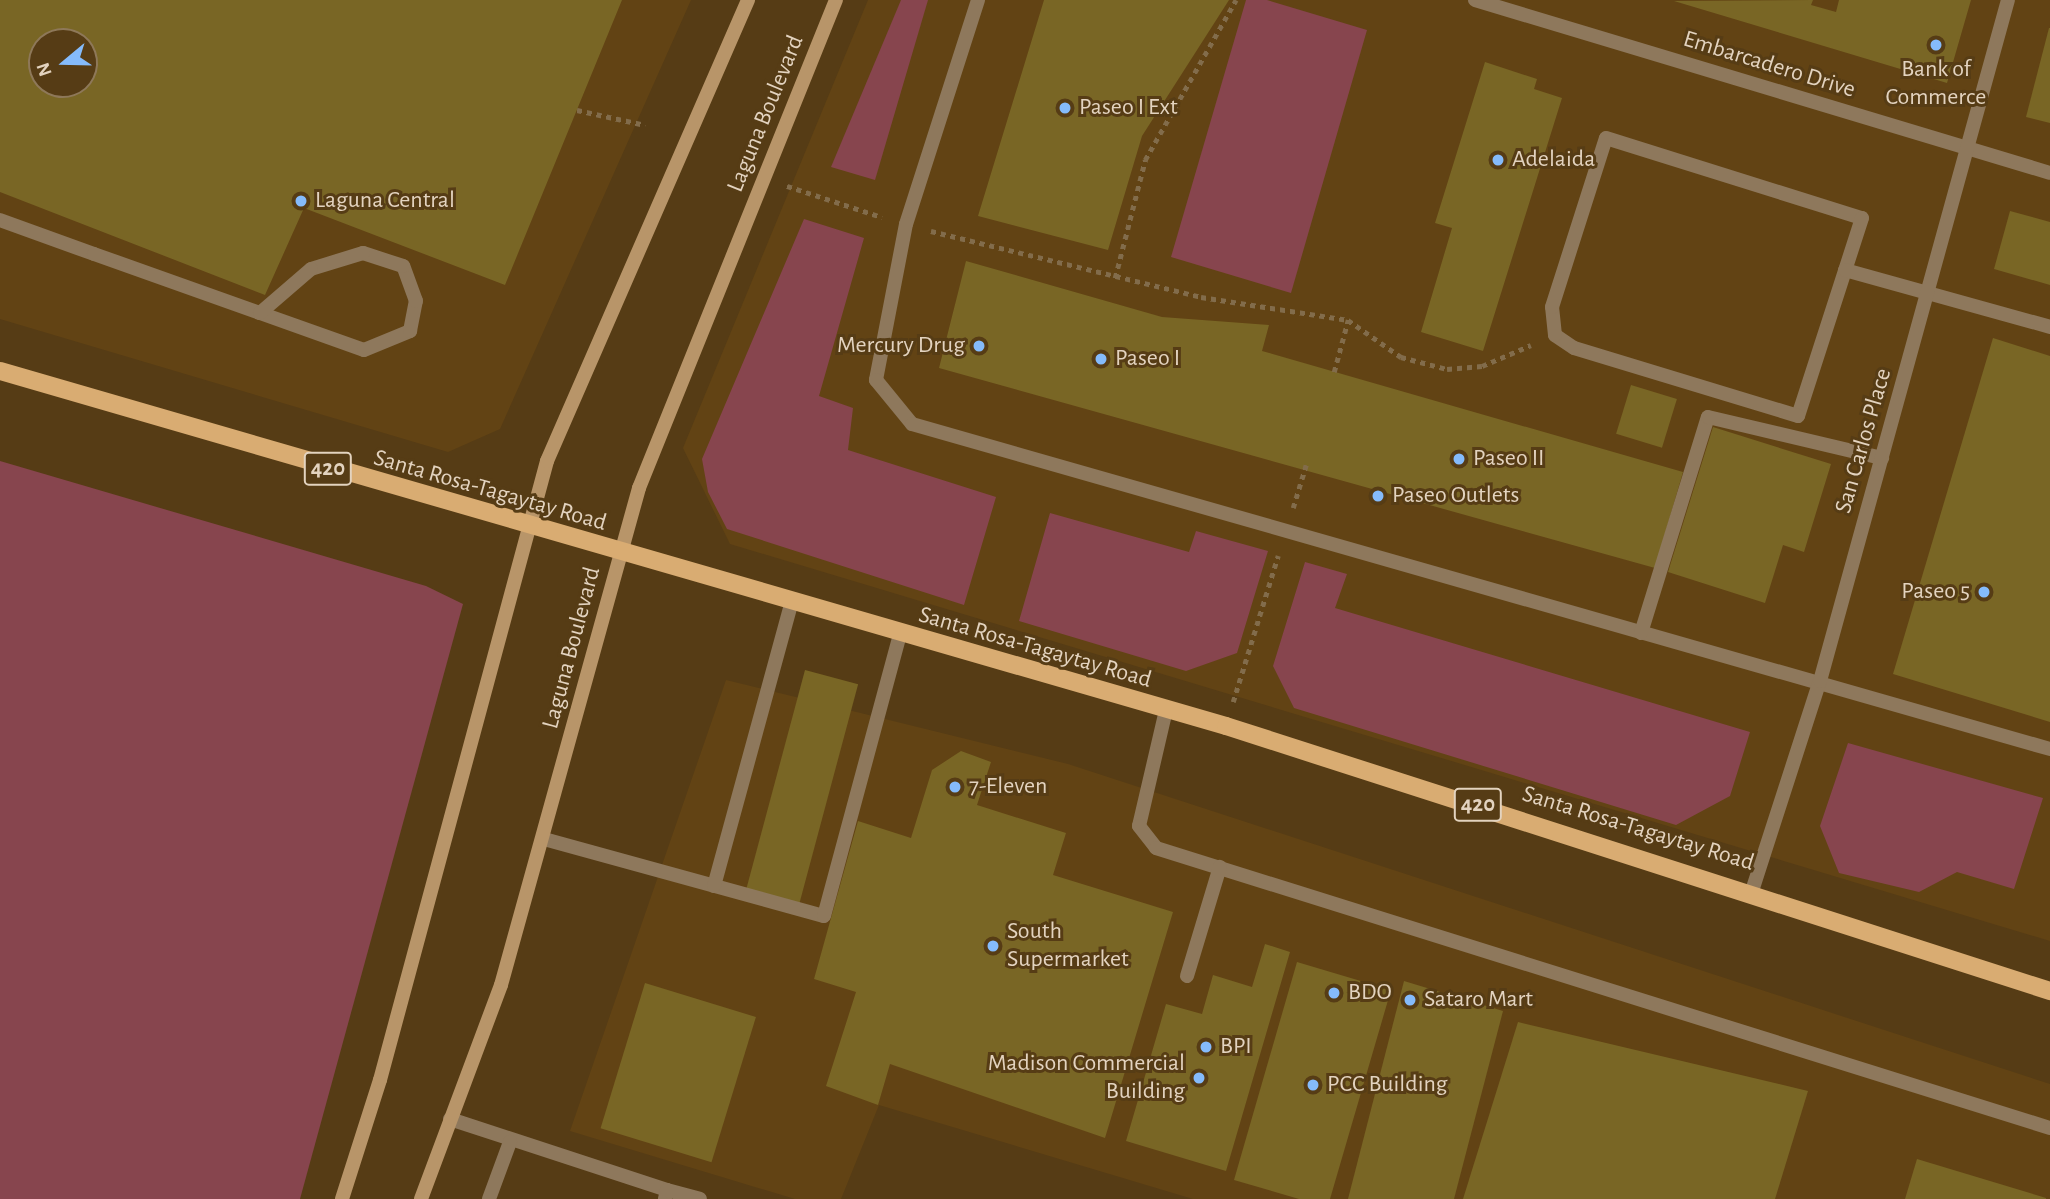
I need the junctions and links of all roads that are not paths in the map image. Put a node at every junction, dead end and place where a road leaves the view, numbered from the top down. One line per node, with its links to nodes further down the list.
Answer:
1 (748, 0): 15 (main road)
2 (836, 0): 16 (main road, Laguna Boulevard)
3 (978, 0): 18 (lane)
4 (1475, 0): 6 (lane, Embarcadero Drive)
5 (2008, 0): 6 (lane, San Carlos Place)
6 (1967, 148): 7 (lane, Embarcadero Drive); 10 (lane, San Carlos Place)
7 (2050, 173)
8 (0, 220): 11 (lane)
9 (1845, 270): 9 (lane); 10 (lane)
10 (1931, 292): 12 (lane); 14 (lane, San Carlos Place)
11 (260, 313): 11 (lane)
12 (2050, 327)
13 (0, 371): 15 (main road, Santa Rosa-Tagaytay Road / 420)
14 (1882, 458): 18 (lane); 20 (lane, San Carlos Place)
15 (526, 528): 16 (main road, Santa Rosa-Tagaytay Road / 420); 33 (main road)
16 (621, 555): 17 (main road, Santa Rosa-Tagaytay Road / 420); 23 (main road, Laguna Boulevard)
17 (792, 601): 19 (main road, Santa Rosa-Tagaytay Road / 420); 25 (lane)
18 (1641, 633): 20 (lane)
19 (900, 635): 21 (main road, Santa Rosa-Tagaytay Road / 420); 25 (lane)
20 (1820, 681): 22 (lane); 26 (lane, San Carlos Place)
21 (1166, 710): 24 (lane); 26 (main road, Santa Rosa-Tagaytay Road / 420)
22 (2050, 750)
23 (544, 839): 25 (lane); 29 (main road, Laguna Boulevard)
24 (1220, 867): 27 (lane); 30 (lane)
25 (714, 886)
26 (1752, 891): 28 (main road, Santa Rosa-Tagaytay Road / 420)
27 (1187, 976)
28 (2050, 991)
29 (450, 1119): 31 (lane); 34 (main road, Laguna Boulevard)
30 (2050, 1128)
31 (510, 1142): 32 (lane); 35 (lane)
32 (666, 1195): 36 (lane)
33 (342, 1199)
34 (421, 1199)
35 (489, 1199)
36 (700, 1199)

